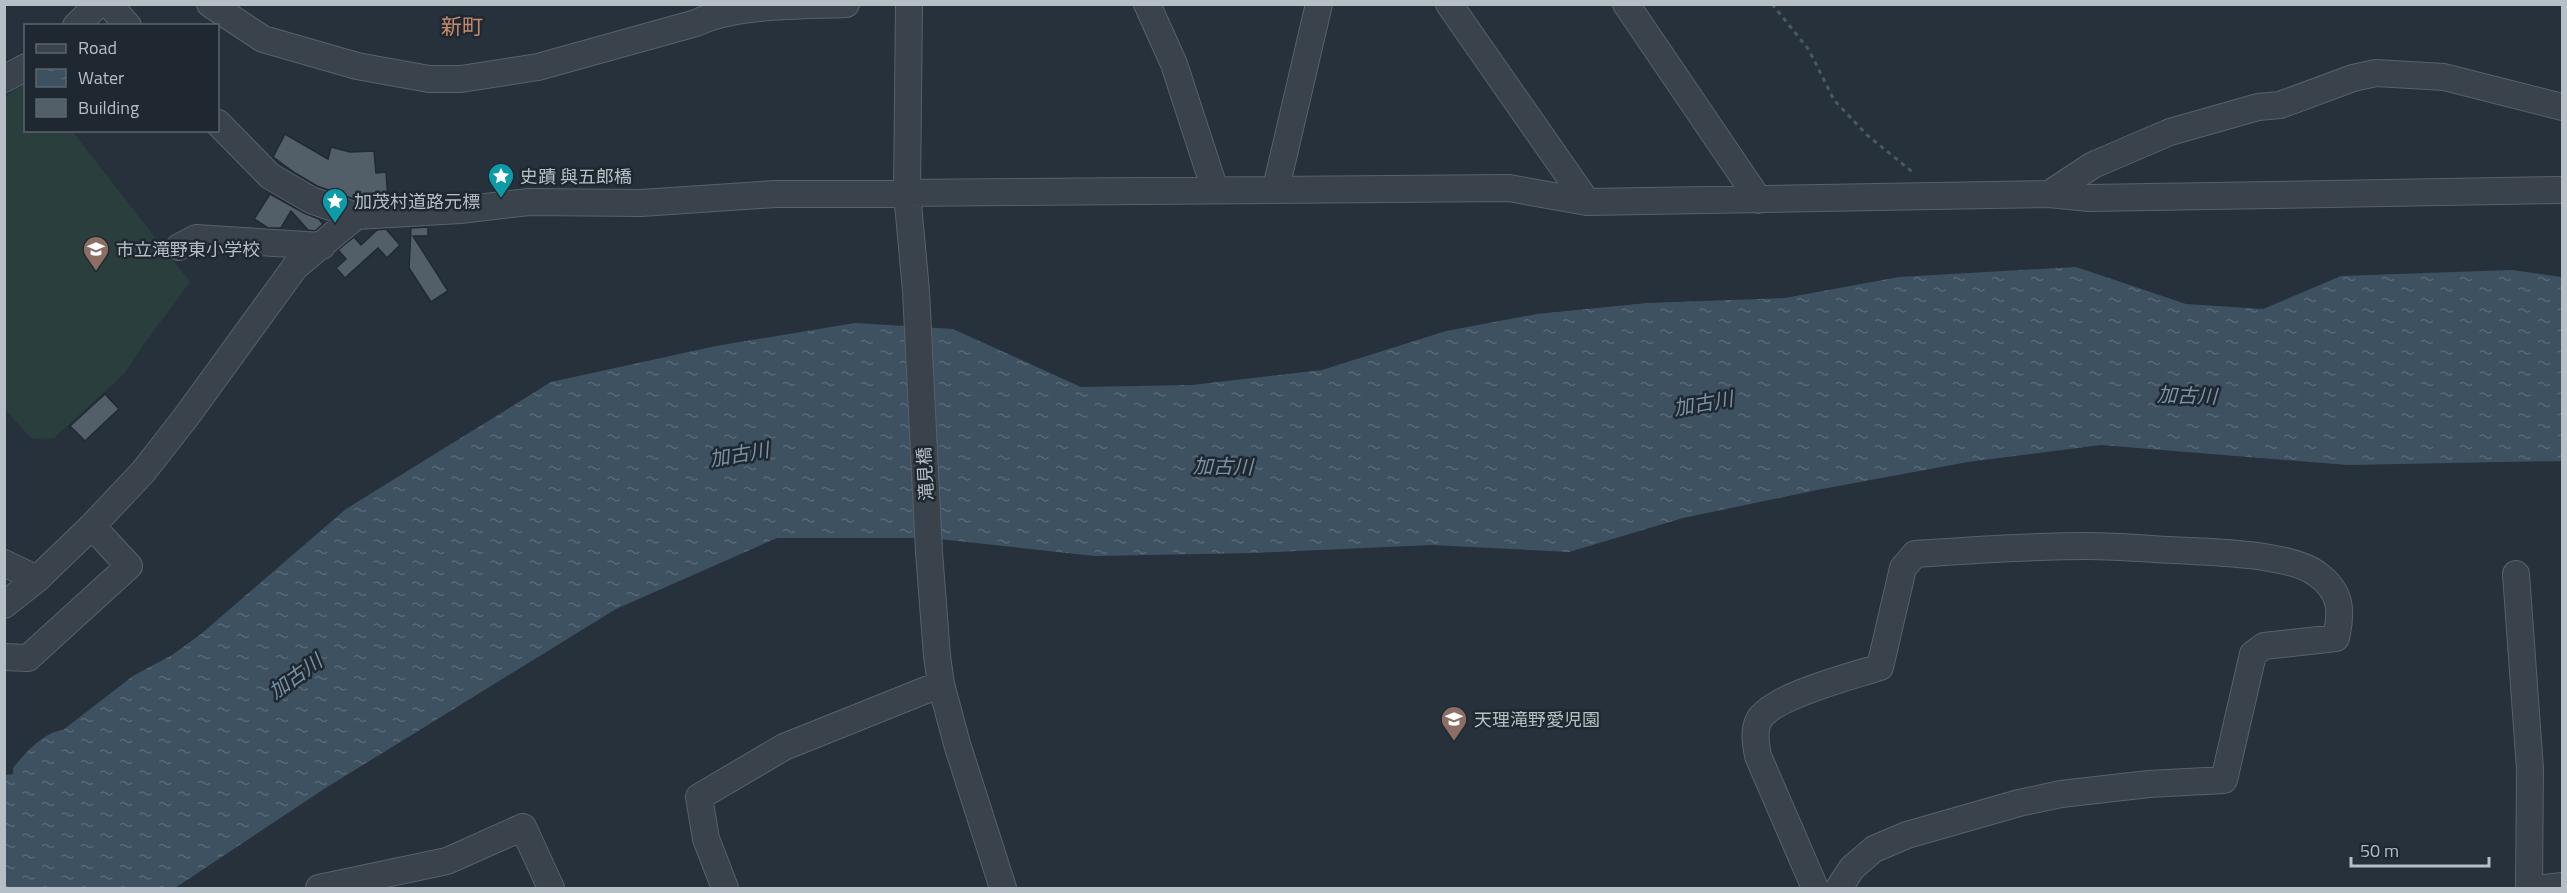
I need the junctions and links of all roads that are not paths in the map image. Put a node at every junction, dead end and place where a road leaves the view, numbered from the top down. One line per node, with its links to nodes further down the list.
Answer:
1 (98, 4): 10 (street)
2 (109, 4): 11 (street)
3 (210, 4): 4 (street)
4 (846, 4)
5 (909, 4): 19 (street, 滝見橋)
6 (1147, 4): 17 (street)
7 (1319, 4): 16 (street)
8 (1449, 4): 22 (street)
9 (1626, 4): 21 (street)
10 (78, 24)
11 (126, 24)
12 (24, 68): 13 (street)
13 (4, 79)
14 (2562, 107): 20 (street)
15 (219, 124): 23 (street)
16 (1276, 188): 17 (street); 22 (street)
17 (1215, 190): 19 (street)
18 (2562, 190): 20 (street)
19 (907, 193): 23 (street); 32 (street, 滝見橋)
20 (2049, 194): 21 (street)
21 (1759, 200): 22 (street)
22 (1587, 202)
23 (356, 216): 24 (street)
24 (322, 246): 25 (street); 26 (street)
25 (179, 247)
26 (92, 526): 29 (street); 31 (street)
27 (4, 563): 29 (street)
28 (2516, 574): 40 (street)
29 (37, 579): 30 (street)
30 (4, 605)
31 (4, 657)
32 (941, 684): 36 (street); 37 (street, 滝見橋)
33 (2562, 886): 41 (street)
34 (319, 888): 35 (street)
35 (551, 888)
36 (725, 888)
37 (1003, 888)
38 (1815, 888): 39 (street)
39 (1839, 888)
40 (2529, 888)
41 (2544, 888)

